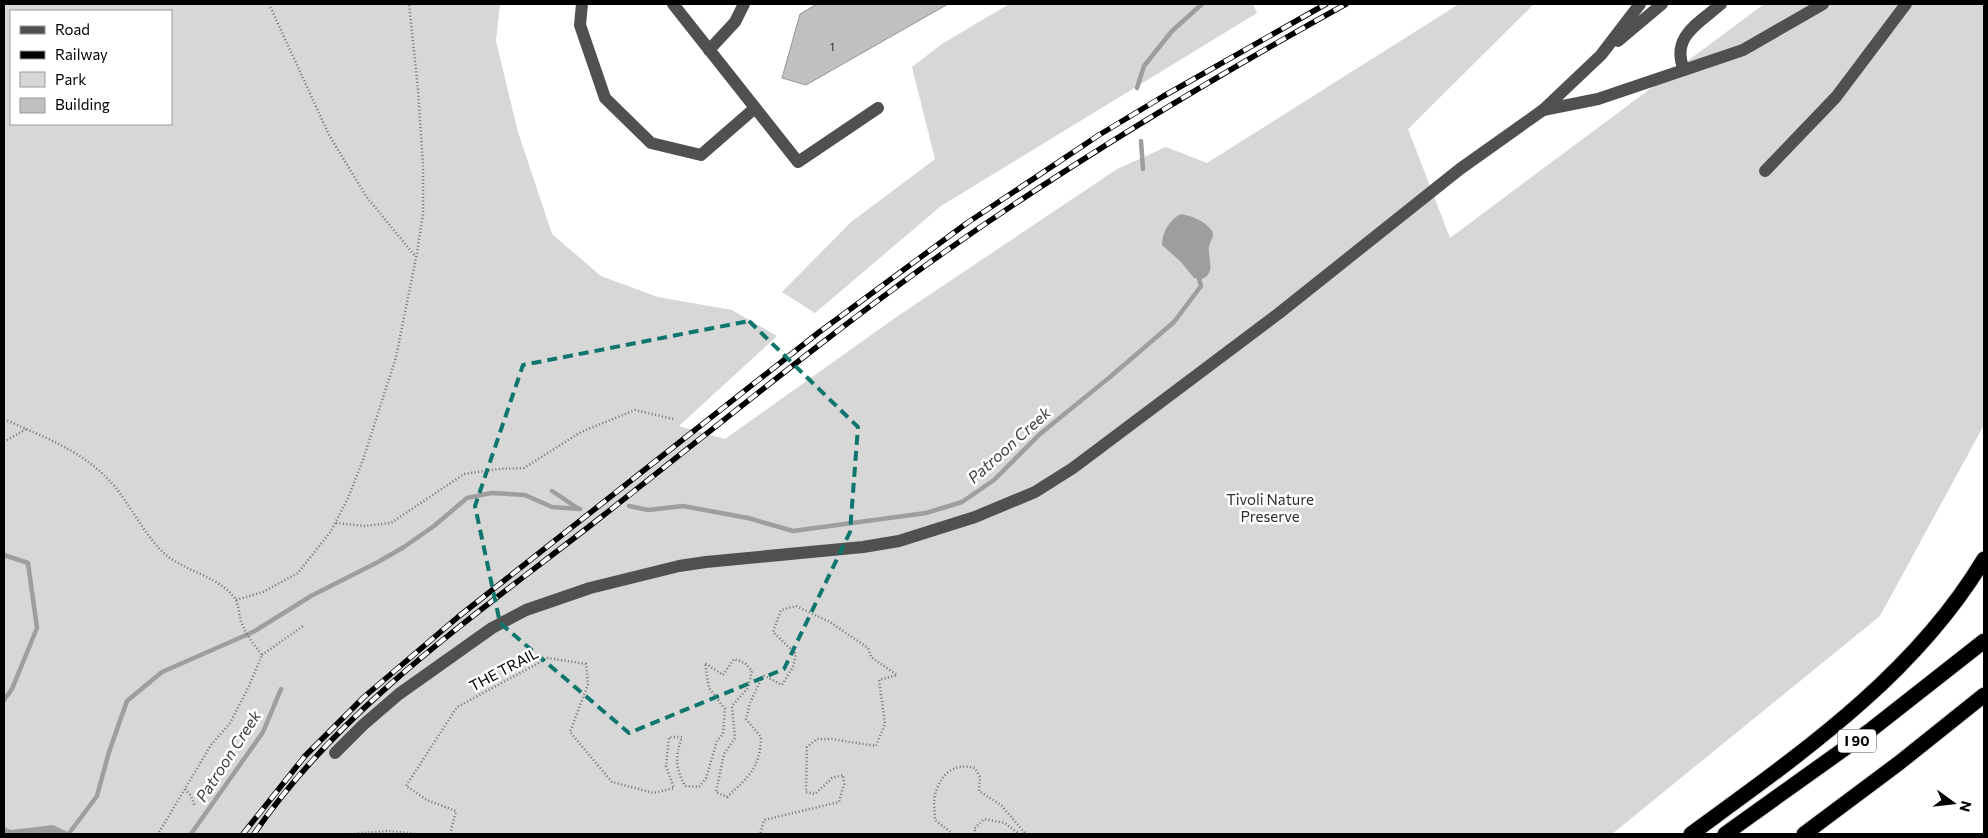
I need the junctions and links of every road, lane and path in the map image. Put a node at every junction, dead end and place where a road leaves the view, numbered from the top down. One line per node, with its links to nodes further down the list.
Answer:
1 (270, 4): 18 (path)
2 (409, 4): 18 (path)
3 (582, 4): 14 (lane)
4 (673, 4): 11 (lane)
5 (744, 4): 11 (lane)
6 (1640, 4): 12 (lane)
7 (1662, 4): 12 (lane)
8 (1721, 4): 13 (lane)
9 (1823, 4): 13 (lane)
10 (1906, 4): 17 (lane)
11 (710, 50): 14 (lane)
12 (1601, 55): 16 (lane)
13 (1684, 70): 16 (lane)
14 (755, 108): 15 (lane)
15 (878, 108)
16 (1543, 110): 30 (lane)
17 (1765, 171)
18 (416, 257): 23 (path)
19 (4, 418): 21 (path)
20 (673, 419): 23 (path)
21 (26, 429): 22 (path); 25 (path)
22 (4, 442)
23 (336, 522): 25 (path)
24 (1984, 560): 41 (highway)
25 (236, 600): 28 (path)
26 (303, 626): 28 (path)
27 (1984, 641): 42 (highway, I 90)
28 (262, 655): 31 (path)
29 (1984, 695): 43 (highway)
30 (335, 753)
31 (185, 788): 32 (path); 33 (path)
32 (195, 807)
33 (158, 834)
34 (351, 834): 35 (path)
35 (417, 834)
36 (450, 834): 37 (path, THE TRAIL)
37 (760, 834)
38 (953, 834): 40 (path)
39 (977, 834): 40 (path)
40 (1021, 834)
41 (1691, 834)
42 (1725, 834)
43 (1804, 834)

